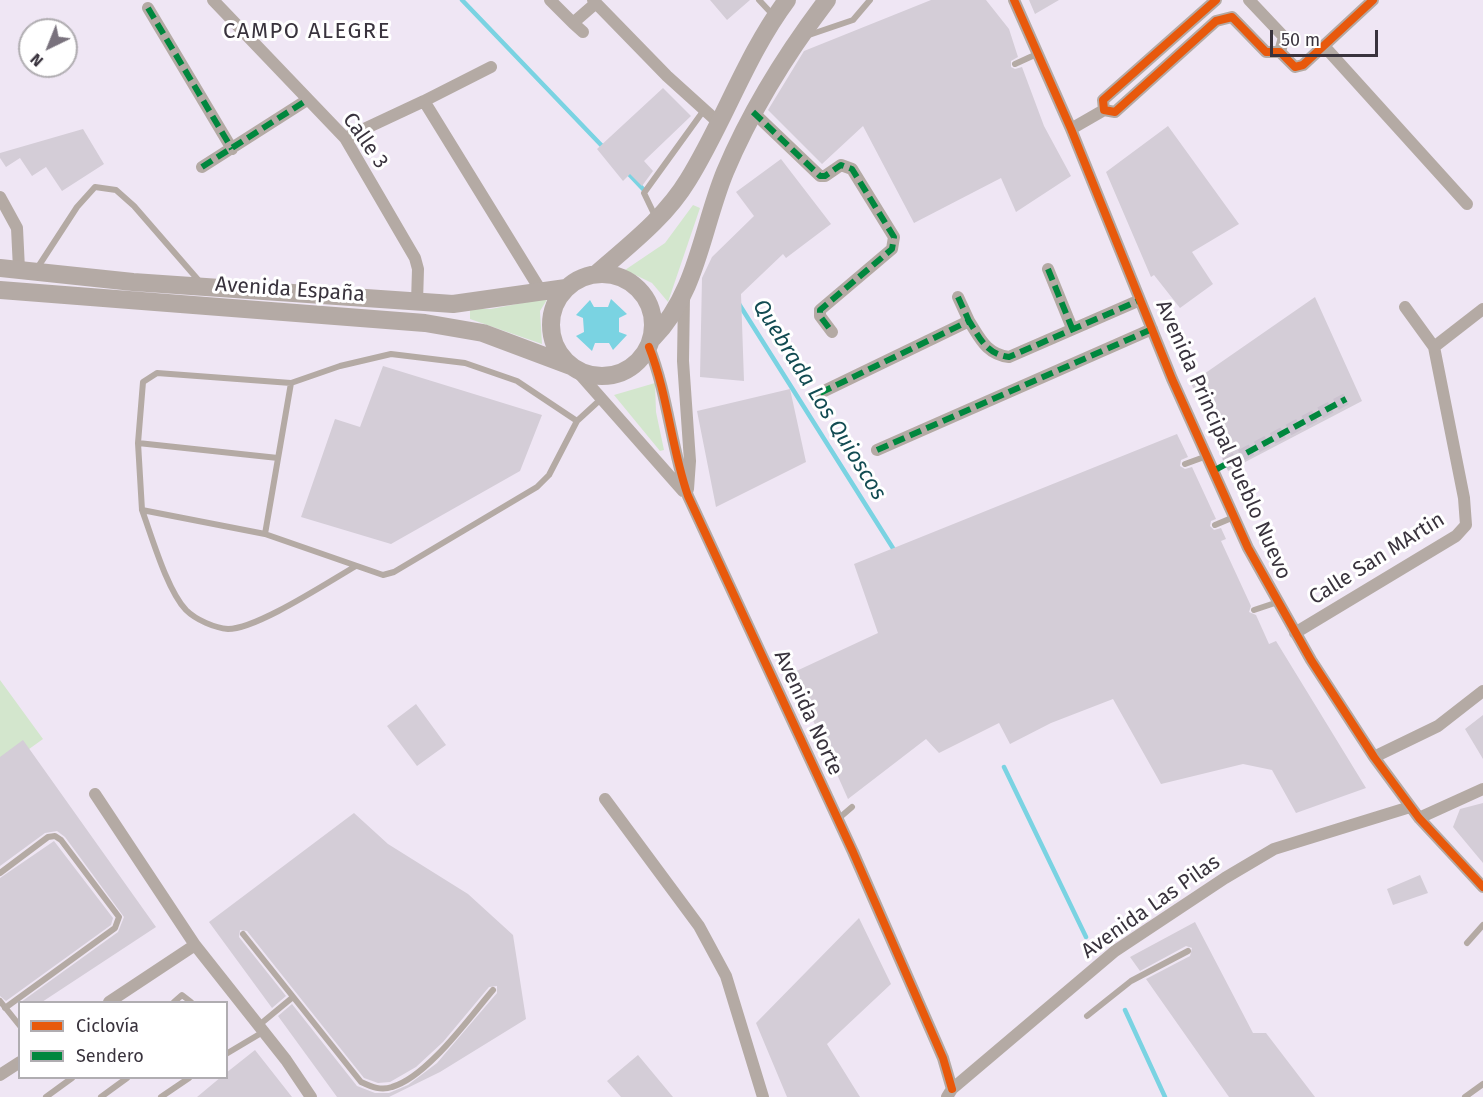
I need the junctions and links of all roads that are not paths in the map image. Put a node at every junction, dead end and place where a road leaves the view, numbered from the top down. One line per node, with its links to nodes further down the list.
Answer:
1 (213, 0): 22 (street, Calle 3)
2 (550, 0): 14 (street)
3 (759, 0): 13 (lane)
4 (787, 0): 13 (main road)
5 (827, 0): 16 (main road)
6 (870, 0): 16 (lane)
7 (1014, 0): 19 (street, Avenida Principal Pueblo Nuevo)
8 (1216, 0): 25 (street)
9 (1249, 0): 18 (street)
10 (1373, 0): 17 (street)
11 (595, 1): 14 (street); 24 (street)
12 (148, 8): 30 (street)
13 (775, 17): 27 (main road)
14 (573, 23): 15 (street)
15 (583, 32)
16 (800, 36): 26 (main road)
17 (1324, 46): 18 (street); 33 (street)
18 (1280, 52): 25 (street)
19 (1039, 53): 20 (lane); 28 (street, Avenida Principal Pueblo Nuevo)
20 (1014, 63)
21 (491, 67): 23 (street)
22 (307, 100): 29 (street, Calle 3); 30 (street)
23 (424, 100): 29 (street); 42 (street)
24 (704, 110): 27 (street); 34 (lane)
25 (1104, 110): 28 (street)
26 (753, 112): 43 (main road); 52 (street)
27 (719, 123): 34 (main road)
28 (1071, 129): 45 (street, Avenida Principal Pueblo Nuevo)
29 (345, 138): 46 (street, Calle 3)
30 (232, 149): 31 (street)
31 (202, 166)
32 (0, 197): 37 (street)
33 (1467, 204)
34 (657, 220): 38 (main road)
35 (0, 268): 37 (main road, Avenida España)
36 (1048, 269): 50 (street)
37 (27, 271): 39 (main road, Avenida España); 39 (lane)
38 (596, 274): 40 (main road); 53 (main road)
39 (204, 287): 46 (main road, Avenida España)
40 (566, 288): 42 (main road, Avenida España); 55 (main road)
41 (0, 290): 55 (main road, Avenida España)
42 (541, 291): 46 (main road, Avenida España)
43 (684, 294): 53 (main road); 65 (street)
44 (958, 297): 49 (street)
45 (1140, 300): 50 (street); 51 (street, Avenida Principal Pueblo Nuevo)
46 (417, 302)
47 (1405, 307): 54 (street, Calle San MArtin)
48 (1483, 309): 54 (street)
49 (969, 321): 50 (street); 57 (street)
50 (1072, 328)
51 (1152, 329): 61 (street); 62 (street, Avenida Principal Pueblo Nuevo)
52 (832, 332)
53 (651, 342): 55 (main road); 65 (street, Avenida Norte)
54 (1434, 347): 73 (street, Calle San MArtin)
55 (574, 369): 58 (street, Avenida Norte)
56 (291, 383): 59 (lane); 60 (lane); 63 (lane)
57 (820, 393)
58 (601, 399): 59 (lane); 65 (street, Avenida Norte)
59 (577, 421): 70 (lane)
60 (138, 443): 63 (lane); 66 (lane)
61 (878, 450)
62 (1208, 456): 64 (lane); 67 (street, Avenida Principal Pueblo Nuevo)
63 (278, 458): 69 (lane)
64 (1185, 464)
65 (688, 496): 82 (street, Avenida Norte)
66 (142, 510): 69 (lane); 70 (lane)
67 (1234, 517): 68 (lane); 71 (street, Avenida Principal Pueblo Nuevo)
68 (1215, 525)
69 (266, 534): 70 (lane)
70 (356, 566)
71 (1278, 602): 72 (lane); 73 (street, Avenida Principal Pueblo Nuevo)
72 (1254, 610)
73 (1295, 633): 75 (street, Avenida Principal Pueblo Nuevo)
74 (1483, 691): 75 (street)
75 (1374, 757): 80 (street, Avenida Principal Pueblo Nuevo)
76 (1483, 789): 81 (street)
77 (95, 794): 88 (street)
78 (605, 799): 112 (street)
79 (852, 807): 82 (lane)
80 (1410, 807): 81 (street, Avenida Principal Pueblo Nuevo); 107 (street, Avenida Las Pilas)
81 (1419, 818): 84 (street, Avenida Principal Pueblo Nuevo)
82 (838, 819): 107 (street, Avenida Norte)
83 (0, 873): 96 (lane)
84 (1483, 887)
85 (1483, 925): 87 (lane)
86 (243, 934): 91 (lane)
87 (1467, 942)
88 (195, 945): 93 (street); 99 (street)
89 (1188, 951): 97 (lane)
90 (494, 990): 91 (lane)
91 (294, 997): 99 (lane)
92 (0, 1001): 96 (lane)
93 (111, 1001)
94 (175, 1001): 95 (lane)
95 (190, 1001)
96 (5, 1008): 98 (lane)
97 (1087, 1016)
98 (18, 1024)
99 (260, 1029): 100 (lane); 111 (street)
100 (228, 1052)
101 (18, 1063): 102 (street)
102 (0, 1075)
103 (69, 1079): 108 (lane)
104 (124, 1079): 109 (lane)
105 (186, 1079): 110 (lane)
106 (1483, 1084): 113 (lane)
107 (950, 1093)
108 (46, 1097)
109 (101, 1097)
110 (161, 1097)
111 (311, 1097)
112 (763, 1097)
113 (1465, 1097)

